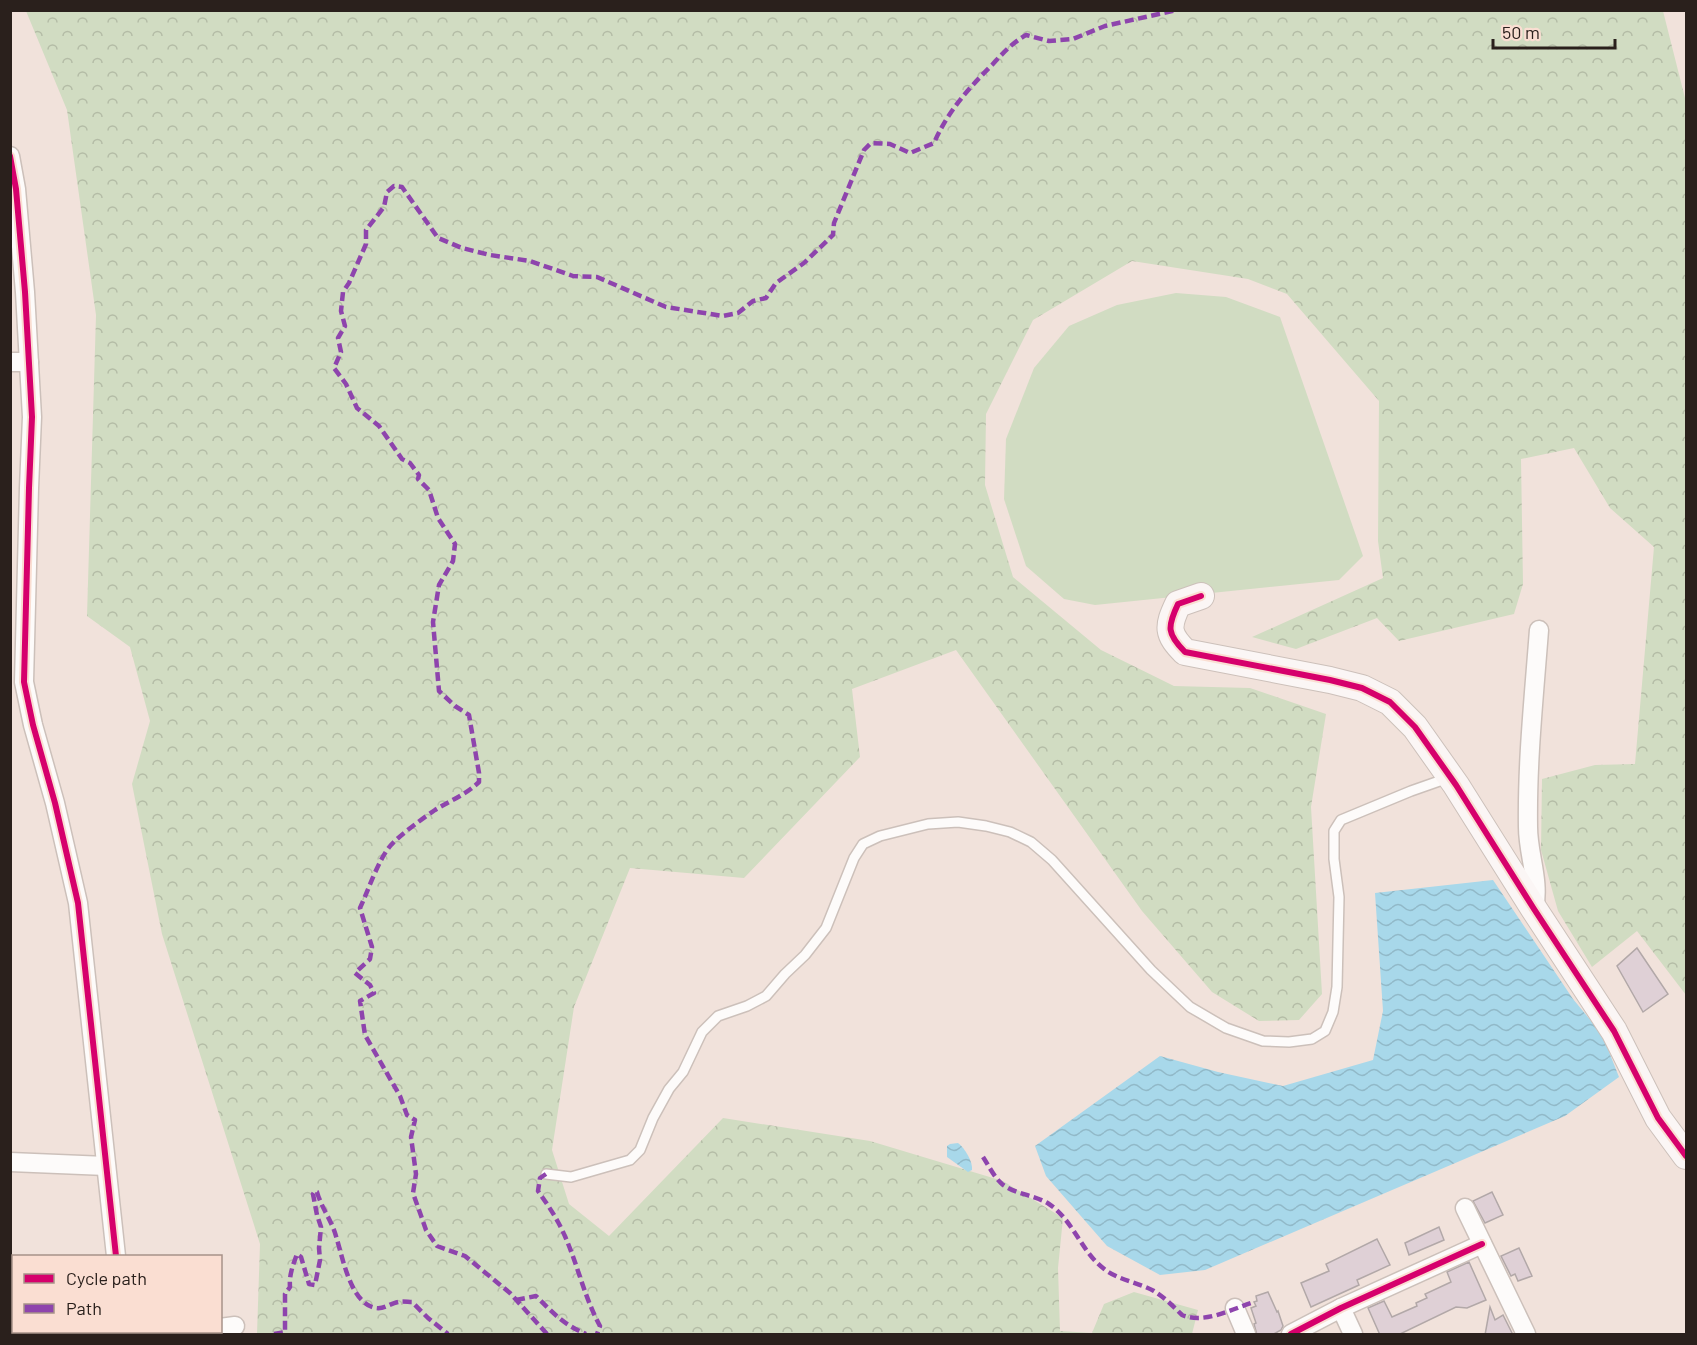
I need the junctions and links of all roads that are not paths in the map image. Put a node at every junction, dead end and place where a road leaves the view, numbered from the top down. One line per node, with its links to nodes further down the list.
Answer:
1 (10, 156): 3 (street)
2 (10, 362): 3 (street)
3 (29, 362): 6 (street)
4 (1201, 596): 7 (street)
5 (1539, 630): 8 (street)
6 (17, 651): 11 (street)
7 (1451, 777): 8 (street); 12 (lane)
8 (1534, 909): 9 (street)
9 (1686, 1156)
10 (10, 1162): 11 (street)
11 (106, 1166): 15 (street)
12 (546, 1174)
13 (1465, 1208): 14 (street)
14 (1482, 1244): 17 (street); 21 (street)
15 (116, 1255)
16 (1235, 1308): 18 (street)
17 (1341, 1308): 19 (street); 20 (street)
18 (1246, 1335)
19 (1291, 1335)
20 (1353, 1335)
21 (1526, 1335)

